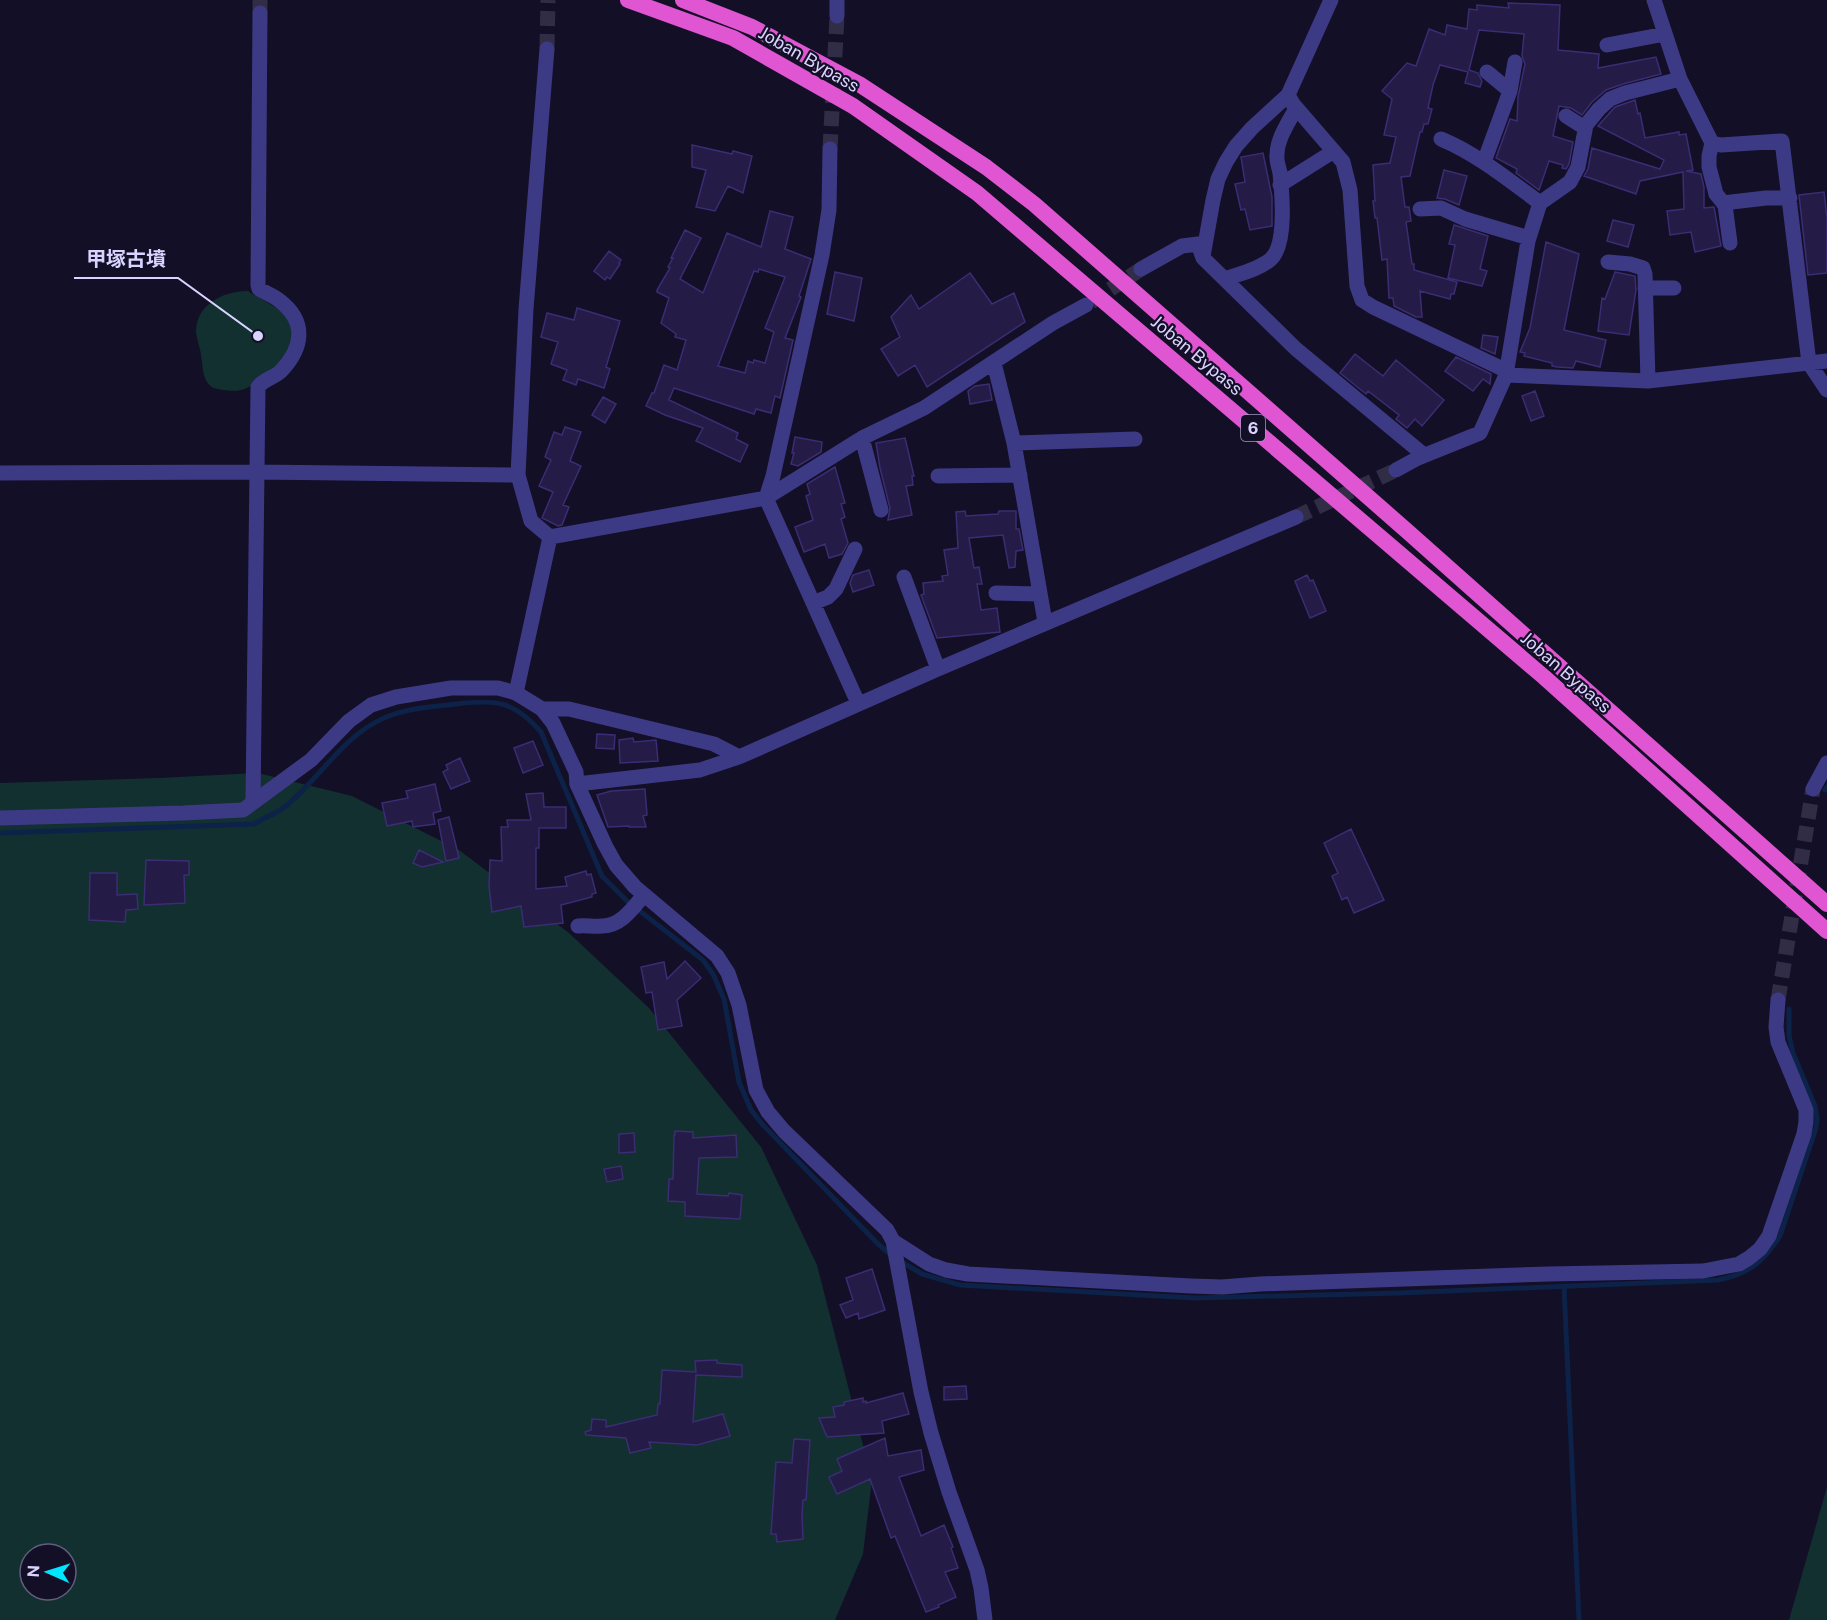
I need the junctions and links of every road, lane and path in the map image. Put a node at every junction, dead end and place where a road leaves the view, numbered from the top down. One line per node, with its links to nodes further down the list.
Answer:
1 (628, 0): 76 (highway, Joban Bypass / 6)
2 (683, 0): 74 (highway, Joban Bypass / 6)
3 (837, 0): 7 (street)
4 (1331, 0): 15 (street)
5 (1654, 0): 8 (street)
6 (260, 13): 48 (street)
7 (837, 16)
8 (1665, 34): 9 (street); 13 (street)
9 (1607, 45)
10 (548, 49): 50 (street)
11 (1515, 62): 14 (street)
12 (1487, 72): 14 (street)
13 (1680, 79): 17 (street); 19 (street)
14 (1510, 91): 22 (street)
15 (1292, 101): 21 (street); 23 (street); 30 (street)
16 (1566, 116): 17 (street)
17 (1585, 128): 26 (street)
18 (1441, 139): 22 (street)
19 (1712, 143): 24 (street); 25 (street)
20 (830, 149): 53 (street)
21 (1334, 151): 23 (street); 40 (street)
22 (1484, 162): 26 (street)
23 (1280, 185): 33 (street)
24 (1790, 198): 25 (street); 39 (street)
25 (1723, 202): 29 (street)
26 (1540, 203): 28 (street)
27 (1420, 209): 28 (street)
28 (1529, 238): 40 (street)
29 (1730, 243)
30 (1203, 258): 32 (street); 33 (street)
31 (1608, 261): 34 (street)
32 (1141, 269)
33 (1225, 279): 46 (street)
34 (1645, 288): 35 (street); 41 (street)
35 (1674, 288)
36 (1086, 305): 38 (street)
37 (1827, 361): 39 (street)
38 (994, 363): 43 (street); 45 (street)
39 (1809, 363): 41 (street); 42 (street)
40 (1507, 373): 41 (street); 46 (street)
41 (1648, 381)
42 (1827, 390)
43 (862, 438): 53 (street); 54 (street)
44 (1135, 439): 45 (street)
45 (1014, 443): 51 (street)
46 (1424, 455): 47 (street)
47 (1396, 470)
48 (257, 472): 49 (street); 50 (street); 71 (street)
49 (0, 473)
50 (518, 475): 56 (street)
51 (1020, 475): 52 (street); 60 (street)
52 (938, 476)
53 (766, 498): 56 (street); 61 (street)
54 (881, 510)
55 (1296, 517): 62 (street)
56 (550, 537): 64 (street)
57 (855, 549): 61 (street)
58 (904, 577): 63 (street)
59 (996, 593): 60 (street)
60 (1040, 594): 62 (street)
61 (813, 603): 65 (street)
62 (1045, 622): 63 (street)
63 (938, 669): 65 (street)
64 (516, 693): 66 (street); 71 (street)
65 (858, 703): 67 (street)
66 (542, 709): 67 (street); 69 (street)
67 (739, 757): 69 (street)
68 (1827, 763): 70 (street)
69 (577, 784): 73 (street)
70 (1813, 789)
71 (253, 802): 72 (street)
72 (0, 818)
73 (638, 902): 75 (street); 78 (street)
74 (1827, 904)
75 (578, 926)
76 (1827, 931)
77 (1778, 1000): 78 (street)
78 (894, 1246): 79 (street)
79 (985, 1620)

